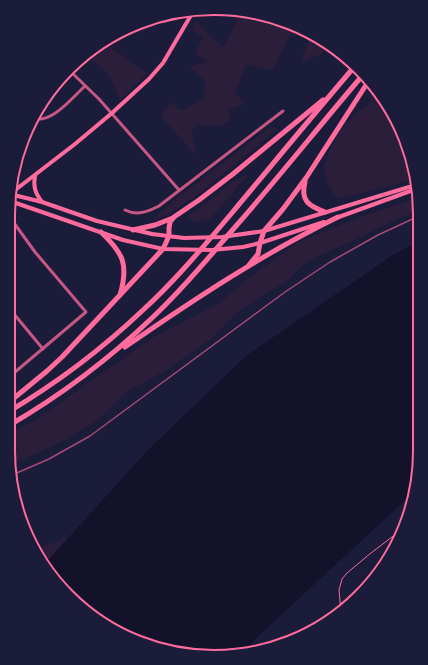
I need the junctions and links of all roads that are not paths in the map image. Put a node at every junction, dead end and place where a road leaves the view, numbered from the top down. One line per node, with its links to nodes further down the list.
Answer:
1 (190, 17): 9 (main road)
2 (352, 70): 7 (highway)
3 (73, 74): 6 (street)
4 (360, 78): 35 (highway)
5 (366, 85): 12 (highway)
6 (85, 86): 9 (street); 10 (street)
7 (334, 91): 22 (highway); 38 (highway)
8 (283, 111): 15 (street)
9 (112, 113): 11 (main road); 15 (street)
10 (40, 119)
11 (35, 176): 14 (main road); 18 (main road)
12 (306, 178): 21 (highway); 26 (highway)
13 (411, 187): 21 (main road)
14 (17, 189)
15 (179, 190): 20 (street)
16 (411, 190): 23 (main road)
17 (16, 195): 18 (main road)
18 (42, 202): 25 (main road)
19 (15, 203): 27 (main road)
20 (124, 210)
21 (325, 212): 26 (main road)
22 (174, 217): 25 (highway); 28 (highway)
23 (338, 217): 29 (main road); 31 (highway)
24 (15, 224): 34 (street)
25 (133, 230): 28 (main road)
26 (264, 231): 28 (main road); 29 (highway)
27 (101, 232): 30 (main road); 32 (highway)
28 (169, 236): 30 (highway)
29 (260, 243): 30 (main road); 31 (highway)
30 (163, 249): 32 (highway)
31 (246, 269): 35 (highway)
32 (119, 296): 37 (highway)
33 (15, 315): 34 (street)
34 (43, 349): 36 (street)
35 (96, 367): 39 (highway)
36 (15, 372)
37 (15, 397)
38 (15, 407)
39 (15, 422)

